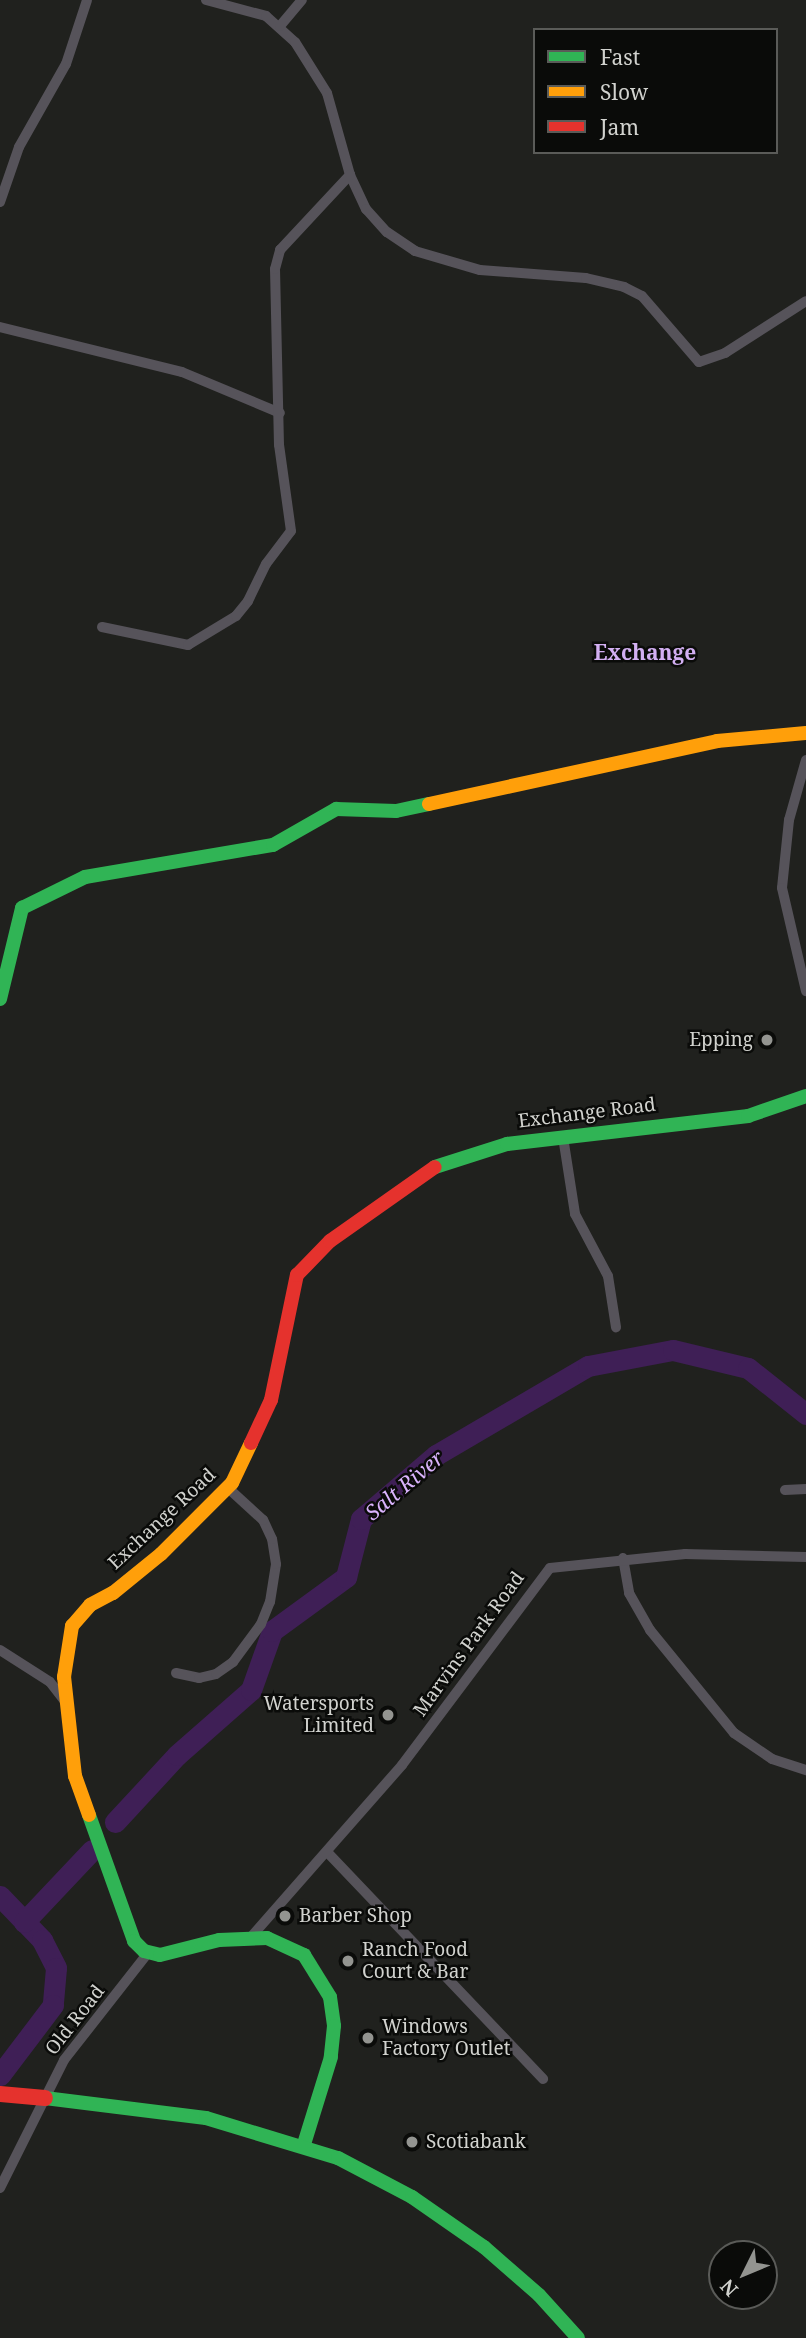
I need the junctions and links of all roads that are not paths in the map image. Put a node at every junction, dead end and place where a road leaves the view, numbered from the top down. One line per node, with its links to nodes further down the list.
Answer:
1 (87, 0): 6 (street)
2 (206, 0): 4 (street)
3 (302, 0): 4 (street)
4 (281, 26): 5 (street)
5 (350, 175): 7 (street); 9 (street)
6 (0, 202)
7 (806, 300)
8 (0, 327): 9 (street)
9 (280, 413): 10 (street)
10 (102, 627)
11 (806, 733): 14 (street)
12 (806, 760): 13 (street)
13 (806, 991)
14 (0, 999)
15 (806, 1096): 16 (street, Exchange Road)
16 (563, 1137): 17 (street); 18 (street, Exchange Road)
17 (616, 1327)
18 (228, 1489): 24 (street); 25 (street, Exchange Road)
19 (806, 1489): 20 (street)
20 (786, 1490)
21 (806, 1557): 22 (street, Marvins Park Road)
22 (623, 1558): 26 (street); 27 (street, Marvins Park Road)
23 (0, 1650): 25 (street)
24 (176, 1673)
25 (67, 1704): 29 (street, Exchange Road)
26 (806, 1770)
27 (328, 1853): 28 (street, Marvins Park Road); 30 (street)
28 (251, 1937): 29 (street); 32 (street)
29 (148, 1953): 33 (street, Old Road)
30 (543, 2079)
31 (0, 2094): 32 (street, bridge)
32 (304, 2144): 34 (street)
33 (0, 2188)
34 (578, 2338)

